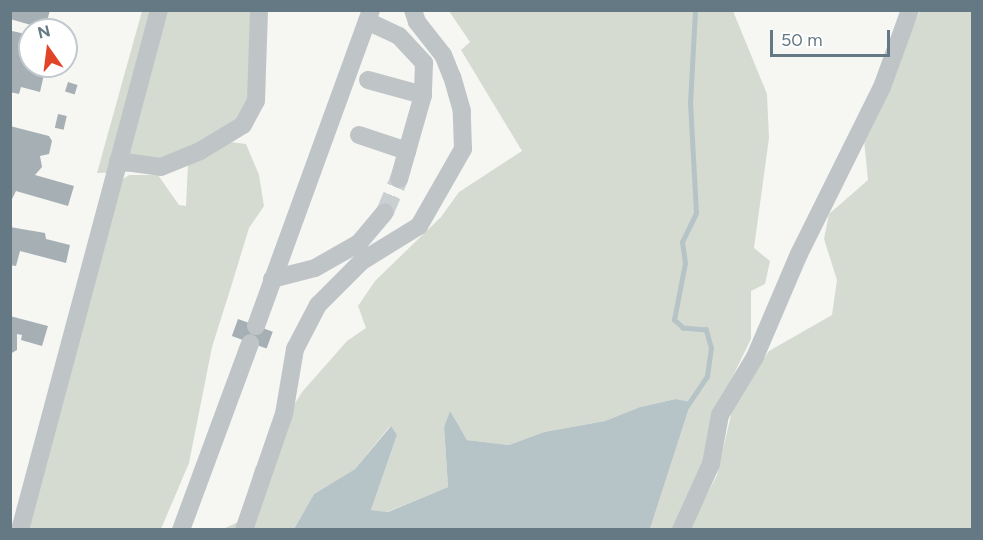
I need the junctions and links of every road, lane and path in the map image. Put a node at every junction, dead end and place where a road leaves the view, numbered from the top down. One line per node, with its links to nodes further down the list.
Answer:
1 (159, 10): 10 (street)
2 (259, 10): 10 (street)
3 (413, 10): 16 (street)
4 (910, 10): 17 (street)
5 (369, 16): 7 (street); 13 (street)
6 (368, 80): 7 (street)
7 (423, 95): 9 (street)
8 (359, 135): 9 (street)
9 (407, 151): 11 (street)
10 (118, 161): 14 (street)
11 (399, 179)
12 (385, 212): 13 (street)
13 (272, 279): 15 (street)
14 (20, 530)
15 (181, 530)
16 (244, 530)
17 (681, 530)

